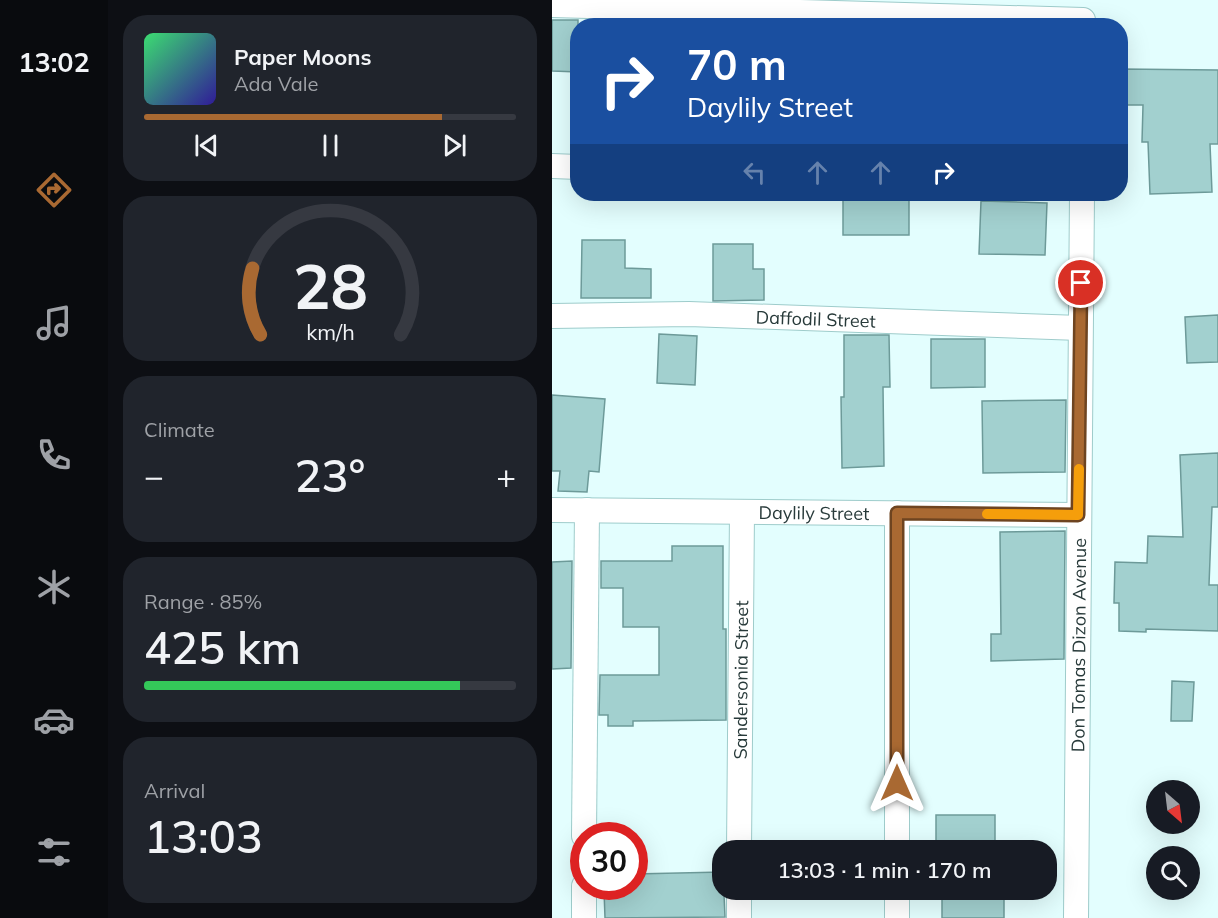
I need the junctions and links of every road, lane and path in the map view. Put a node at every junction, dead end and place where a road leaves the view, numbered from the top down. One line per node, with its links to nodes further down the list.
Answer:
1 (552, 5): 2 (street)
2 (1083, 15)
3 (552, 166): 4 (street)
4 (570, 167)
5 (1082, 201): 7 (street, Don Tomas Dizon Avenue)
6 (552, 316): 7 (street, Daffodil Street)
7 (1080, 328): 12 (street, Don Tomas Dizon Avenue)
8 (552, 510): 9 (street, Daylily Street)
9 (587, 510): 10 (street, Daylily Street); 13 (street)
10 (742, 512): 11 (street, Daylily Street); 14 (street, Sandersonia Street)
11 (897, 513): 12 (street, Daylily Street); 15 (street)
12 (1078, 515): 22 (street, Don Tomas Dizon Avenue)
13 (584, 822)
14 (739, 840)
15 (897, 840)
16 (584, 900): 19 (street)
17 (739, 900): 20 (street)
18 (897, 900): 21 (street)
19 (584, 918)
20 (739, 918)
21 (897, 918)
22 (1076, 918)

